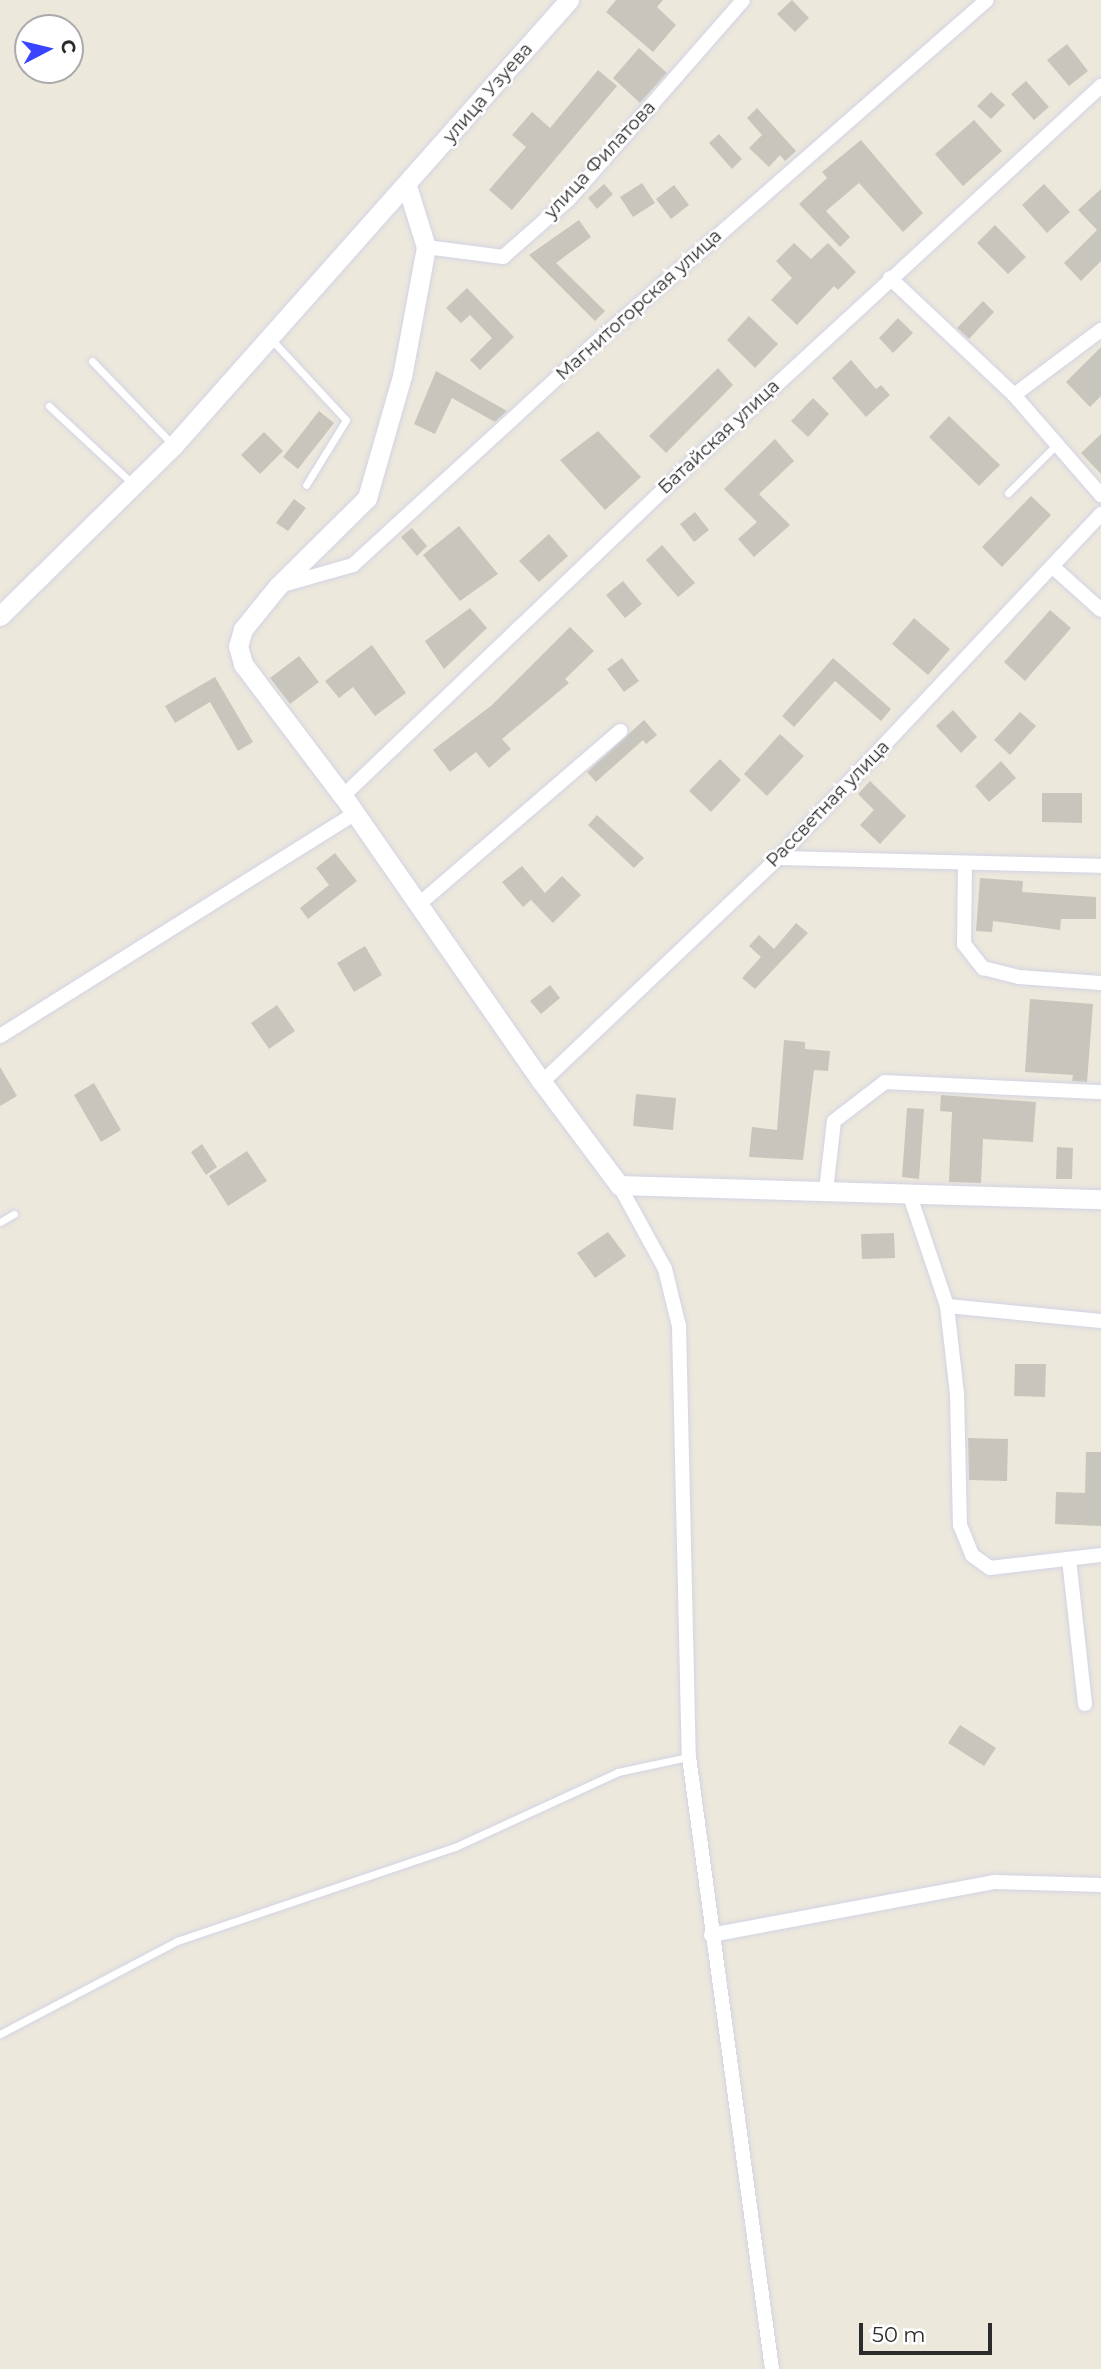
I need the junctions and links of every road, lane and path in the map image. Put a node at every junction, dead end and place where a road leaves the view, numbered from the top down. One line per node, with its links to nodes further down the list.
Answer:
1 (569, 0): 5 (street, улица Узуева)
2 (744, 0): 6 (street, улица Филатова)
3 (988, 0): 21 (street, Магнитогорская улица)
4 (1101, 86): 7 (street, Батайская улица)
5 (407, 186): 6 (street); 9 (street, улица Узуева)
6 (426, 247): 21 (street)
7 (890, 278): 11 (street); 25 (street, Батайская улица)
8 (1101, 330): 11 (street)
9 (270, 338): 14 (street, улица Узуева); 15 (lane)
10 (92, 361): 14 (lane)
11 (1014, 395): 13 (street)
12 (49, 406): 16 (lane)
13 (1057, 444): 17 (lane); 18 (street)
14 (174, 445): 16 (street, улица Узуева)
15 (306, 485)
16 (134, 486): 23 (street, улица Узуева)
17 (1008, 493)
18 (1101, 495)
19 (1101, 514): 20 (street, Рассветная улица)
20 (1053, 567): 22 (street); 27 (street, Рассветная улица)
21 (278, 586): 25 (street)
22 (1101, 610)
23 (0, 616)
24 (620, 731): 30 (street)
25 (344, 796): 26 (street)
26 (356, 813): 30 (street); 32 (street)
27 (778, 858): 28 (street); 33 (street, Рассветная улица)
28 (965, 864): 29 (street); 31 (street)
29 (1101, 866)
30 (418, 905): 33 (street)
31 (1101, 983)
32 (0, 1036)
33 (541, 1082): 35 (street)
34 (1101, 1092): 36 (street)
35 (619, 1185): 36 (street); 46 (street)
36 (825, 1191): 37 (street)
37 (909, 1194): 38 (street); 41 (street)
38 (1101, 1199)
39 (14, 1214): 40 (lane)
40 (0, 1222)
41 (947, 1306): 42 (street); 44 (street)
42 (1101, 1321)
43 (1101, 1555): 44 (street)
44 (1069, 1559): 45 (street)
45 (1084, 1704)
46 (689, 1757): 48 (street); 49 (lane)
47 (1101, 1885): 48 (street)
48 (711, 1935): 50 (street)
49 (0, 2034)
50 (772, 2369)

